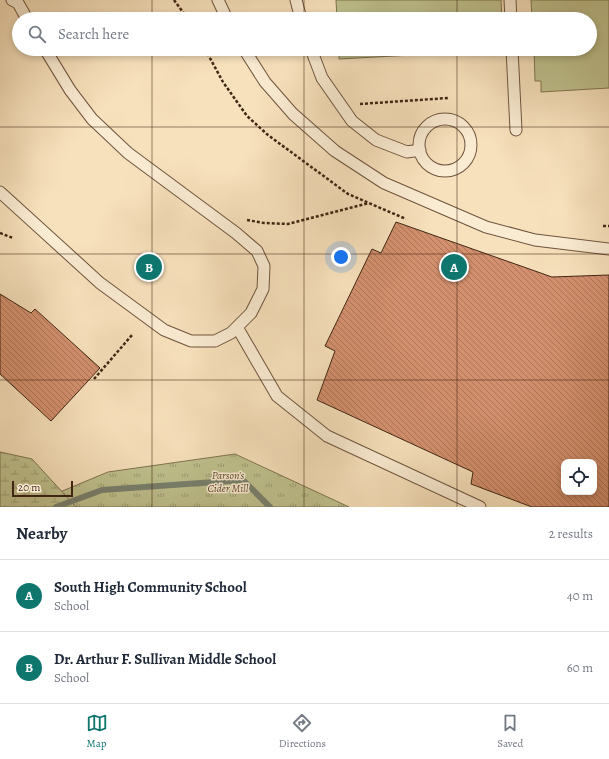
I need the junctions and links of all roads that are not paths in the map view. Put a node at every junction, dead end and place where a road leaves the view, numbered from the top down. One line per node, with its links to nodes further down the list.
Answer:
1 (12, 0): 5 (lane)
2 (218, 0): 6 (lane)
3 (296, 0): 7 (lane)
4 (510, 0): 8 (lane)
5 (23, 12)
6 (224, 12)
7 (299, 12)
8 (510, 12)
9 (49, 56): 17 (lane)
10 (248, 56): 16 (lane)
11 (314, 56): 14 (lane)
12 (512, 56): 13 (lane)
13 (516, 130)
14 (420, 150): 14 (lane)
15 (0, 192): 17 (lane)
16 (609, 249)
17 (237, 327): 18 (lane)
18 (480, 507)

